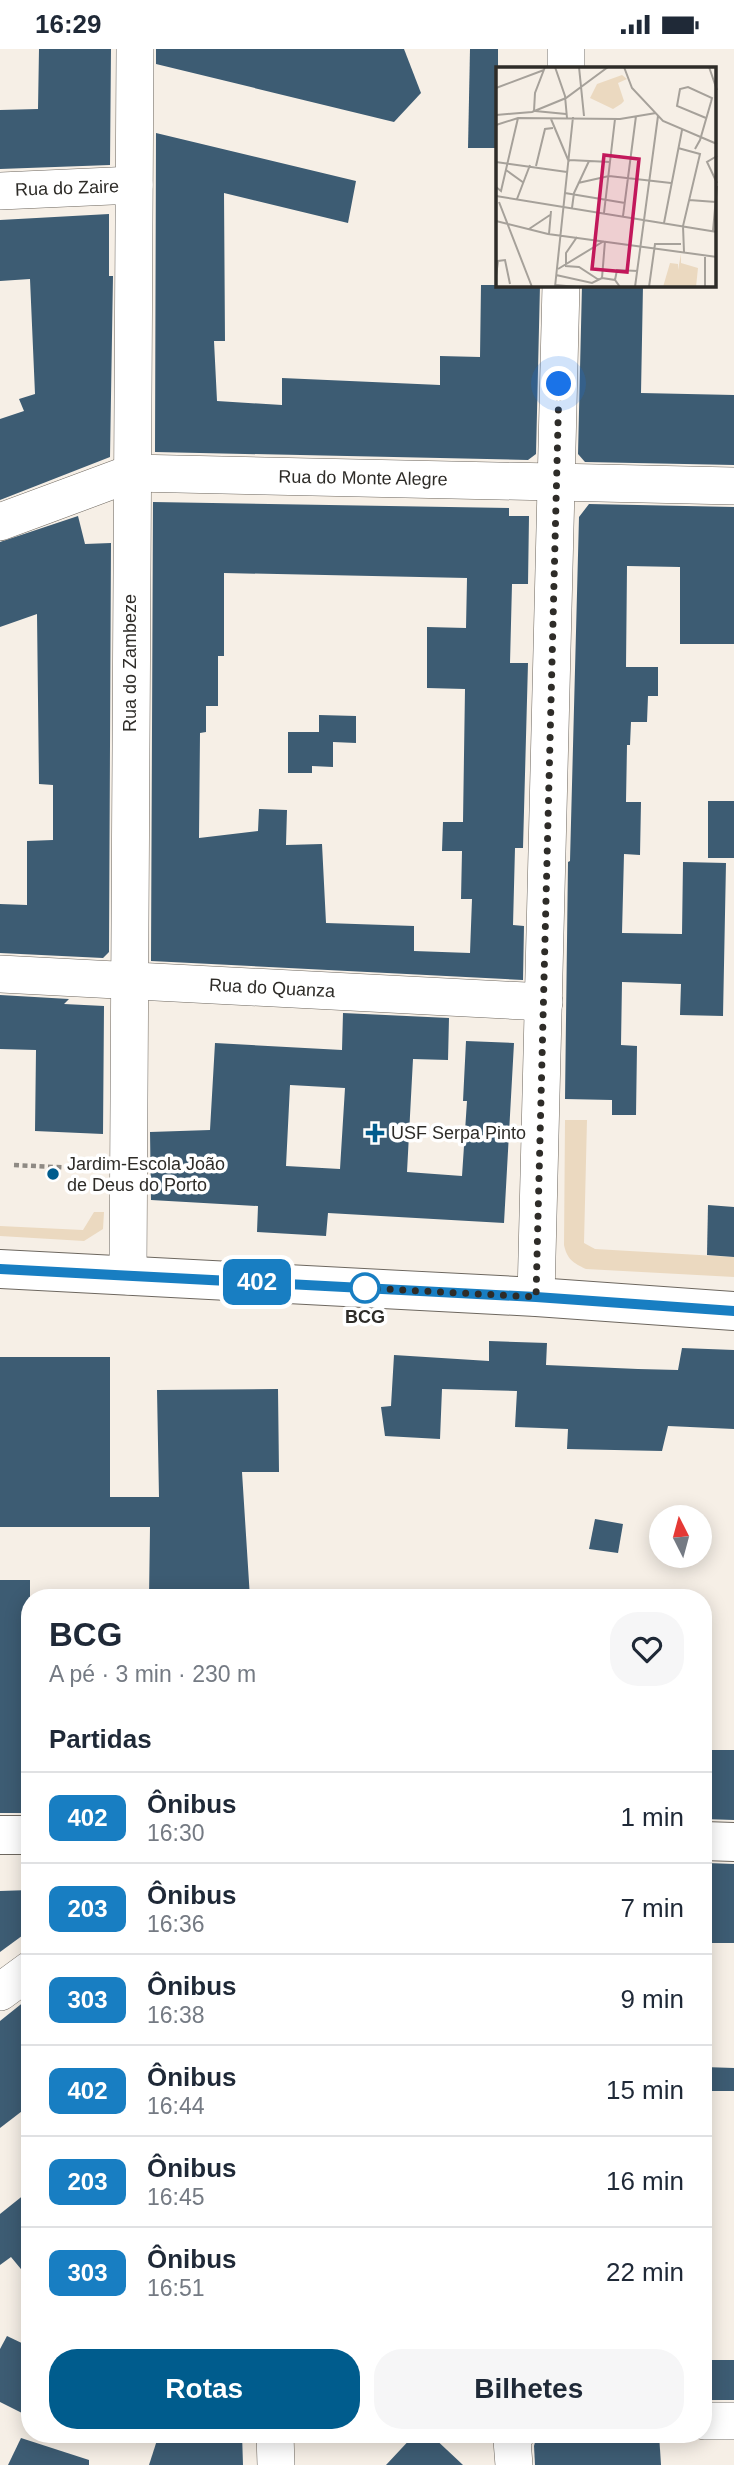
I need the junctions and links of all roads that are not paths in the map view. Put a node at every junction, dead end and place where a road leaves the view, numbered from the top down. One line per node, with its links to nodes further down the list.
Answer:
1 (135, 49): 4 (street, Rua do Zambeze)
2 (566, 49): 3 (street)
3 (566, 67)
4 (134, 185): 5 (street, Rua do Zaire); 7 (street, Rua do Zambeze)
5 (0, 191)
6 (561, 287): 8 (street)
7 (132, 473): 8 (street, Rua do Monte Alegre); 10 (street, Rua do Monte Alegre); 12 (street, Rua do Zambeze)
8 (557, 482): 9 (street, Rua do Monte Alegre); 13 (street)
9 (734, 487)
10 (0, 523)
11 (0, 974): 12 (street, Rua do Quanza)
12 (128, 981): 13 (street, Rua do Quanza); 15 (street, Rua do Zambeze)
13 (544, 1002): 16 (street)
14 (0, 1269): 15 (main road)
15 (128, 1276): 16 (main road)
16 (536, 1297): 17 (main road)
17 (734, 1311)
18 (0, 1835): 19 (main road)
19 (21, 1835)
20 (712, 1841): 21 (main road)
21 (734, 1842)
22 (21, 1977): 23 (street)
23 (0, 1992)
24 (712, 2421): 25 (street)
25 (734, 2421)
26 (275, 2443): 28 (street)
27 (512, 2443): 29 (street)
28 (276, 2465)
29 (514, 2465)

